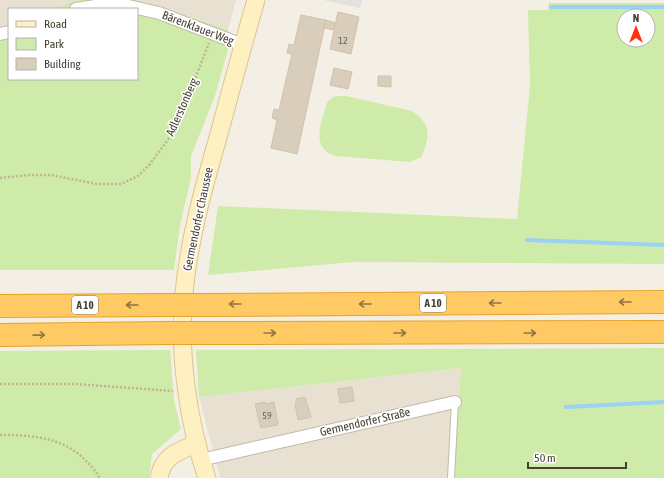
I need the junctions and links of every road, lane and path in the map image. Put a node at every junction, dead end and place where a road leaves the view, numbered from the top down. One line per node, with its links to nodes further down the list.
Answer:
1 (256, 0): 5 (main road, Germendorfer Chaussee)
2 (111, 2): 3 (street); 4 (street, Bärenklauer Weg)
3 (81, 8)
4 (213, 34): 5 (street, Bärenklauer Weg); 6 (path, Adlerstonberg)
5 (243, 45): 12 (main road, Germendorfer Chaussee)
6 (0, 178)
7 (664, 302): 8 (highway, A 10, one-way to 8, bridge)
8 (0, 306)
9 (664, 332): 10 (highway, one-way to 9, bridge)
10 (0, 335)
11 (0, 384): 12 (path)
12 (188, 391): 15 (main road, Germendorfer Chaussee)
13 (455, 402): 15 (street, Germendorfer Straße); 19 (lane, Germendorfer Straße)
14 (0, 435): 16 (path)
15 (199, 452): 17 (main road); 18 (main road)
16 (100, 478)
17 (160, 478)
18 (207, 478)
19 (451, 478)

